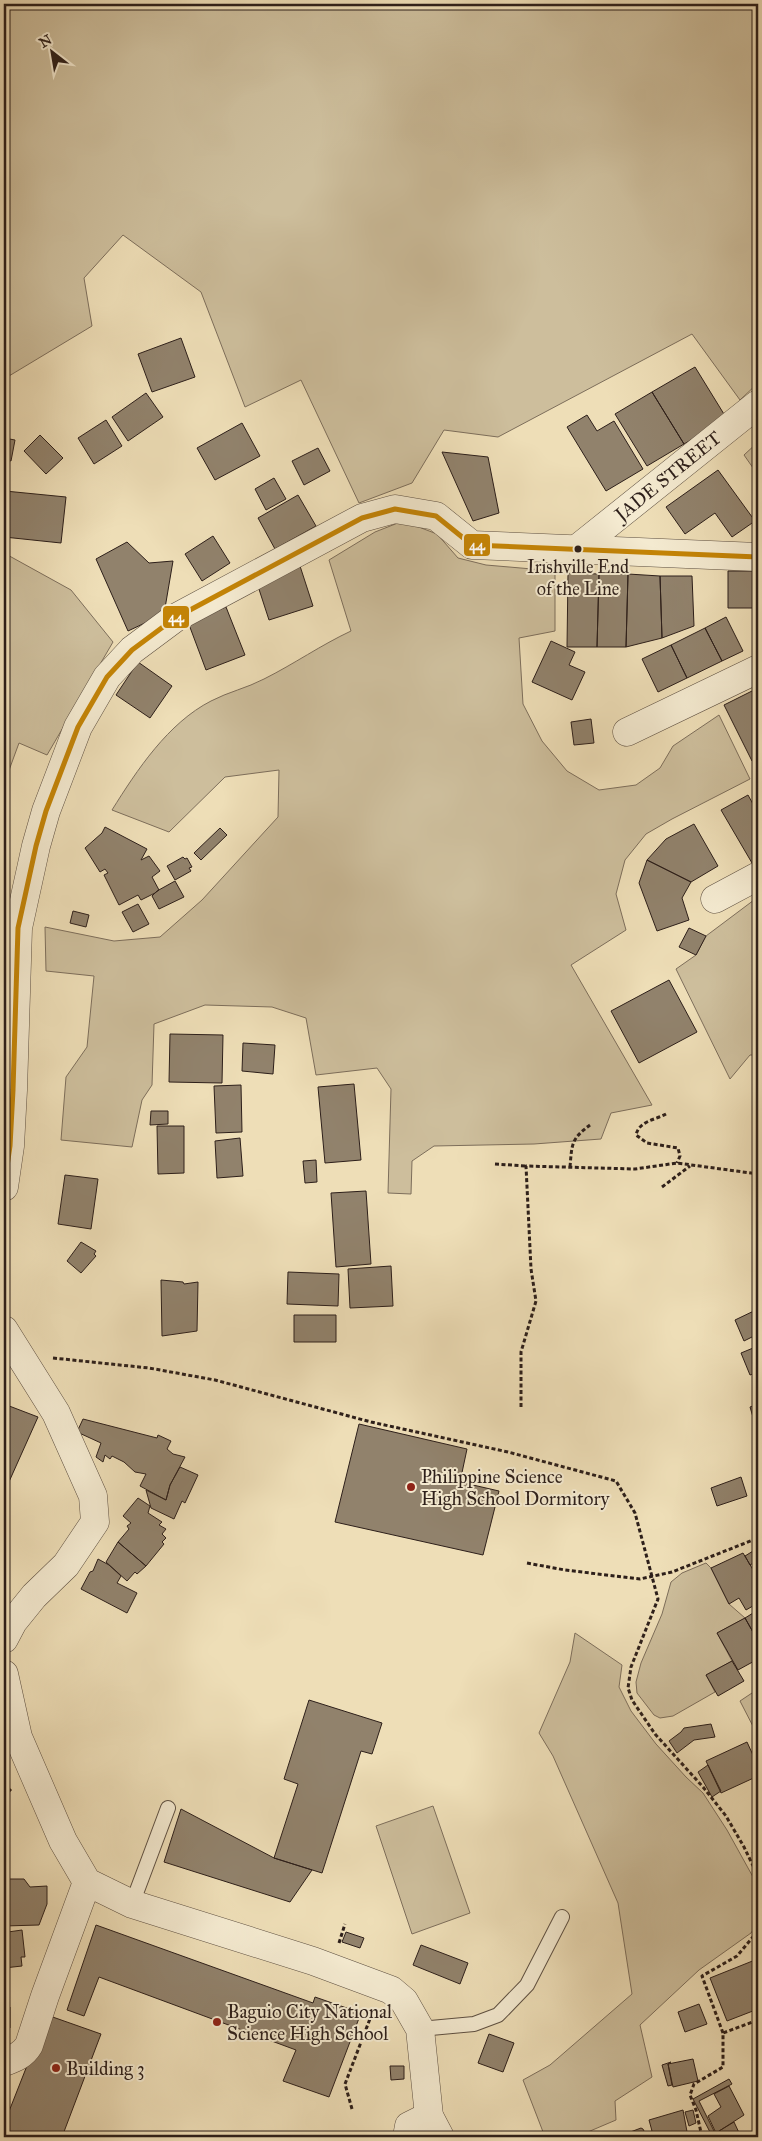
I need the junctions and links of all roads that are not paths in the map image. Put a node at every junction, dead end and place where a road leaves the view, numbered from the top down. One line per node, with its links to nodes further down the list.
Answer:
1 (758, 404): 2 (street, JADE STREET)
2 (578, 548): 3 (street); 8 (street)
3 (758, 557)
4 (758, 669): 5 (street)
5 (627, 732)
6 (758, 876): 7 (street)
7 (715, 899)
8 (4, 1187)
9 (10, 1340): 10 (street)
10 (4, 1639)
11 (4, 1674): 13 (street)
12 (168, 1808): 14 (lane)
13 (87, 1882): 14 (street); 17 (street)
14 (132, 1904): 16 (street)
15 (562, 1917): 16 (lane)
16 (420, 2029): 18 (street)
17 (4, 2062)
18 (435, 2127): 19 (street)
19 (408, 2137)

